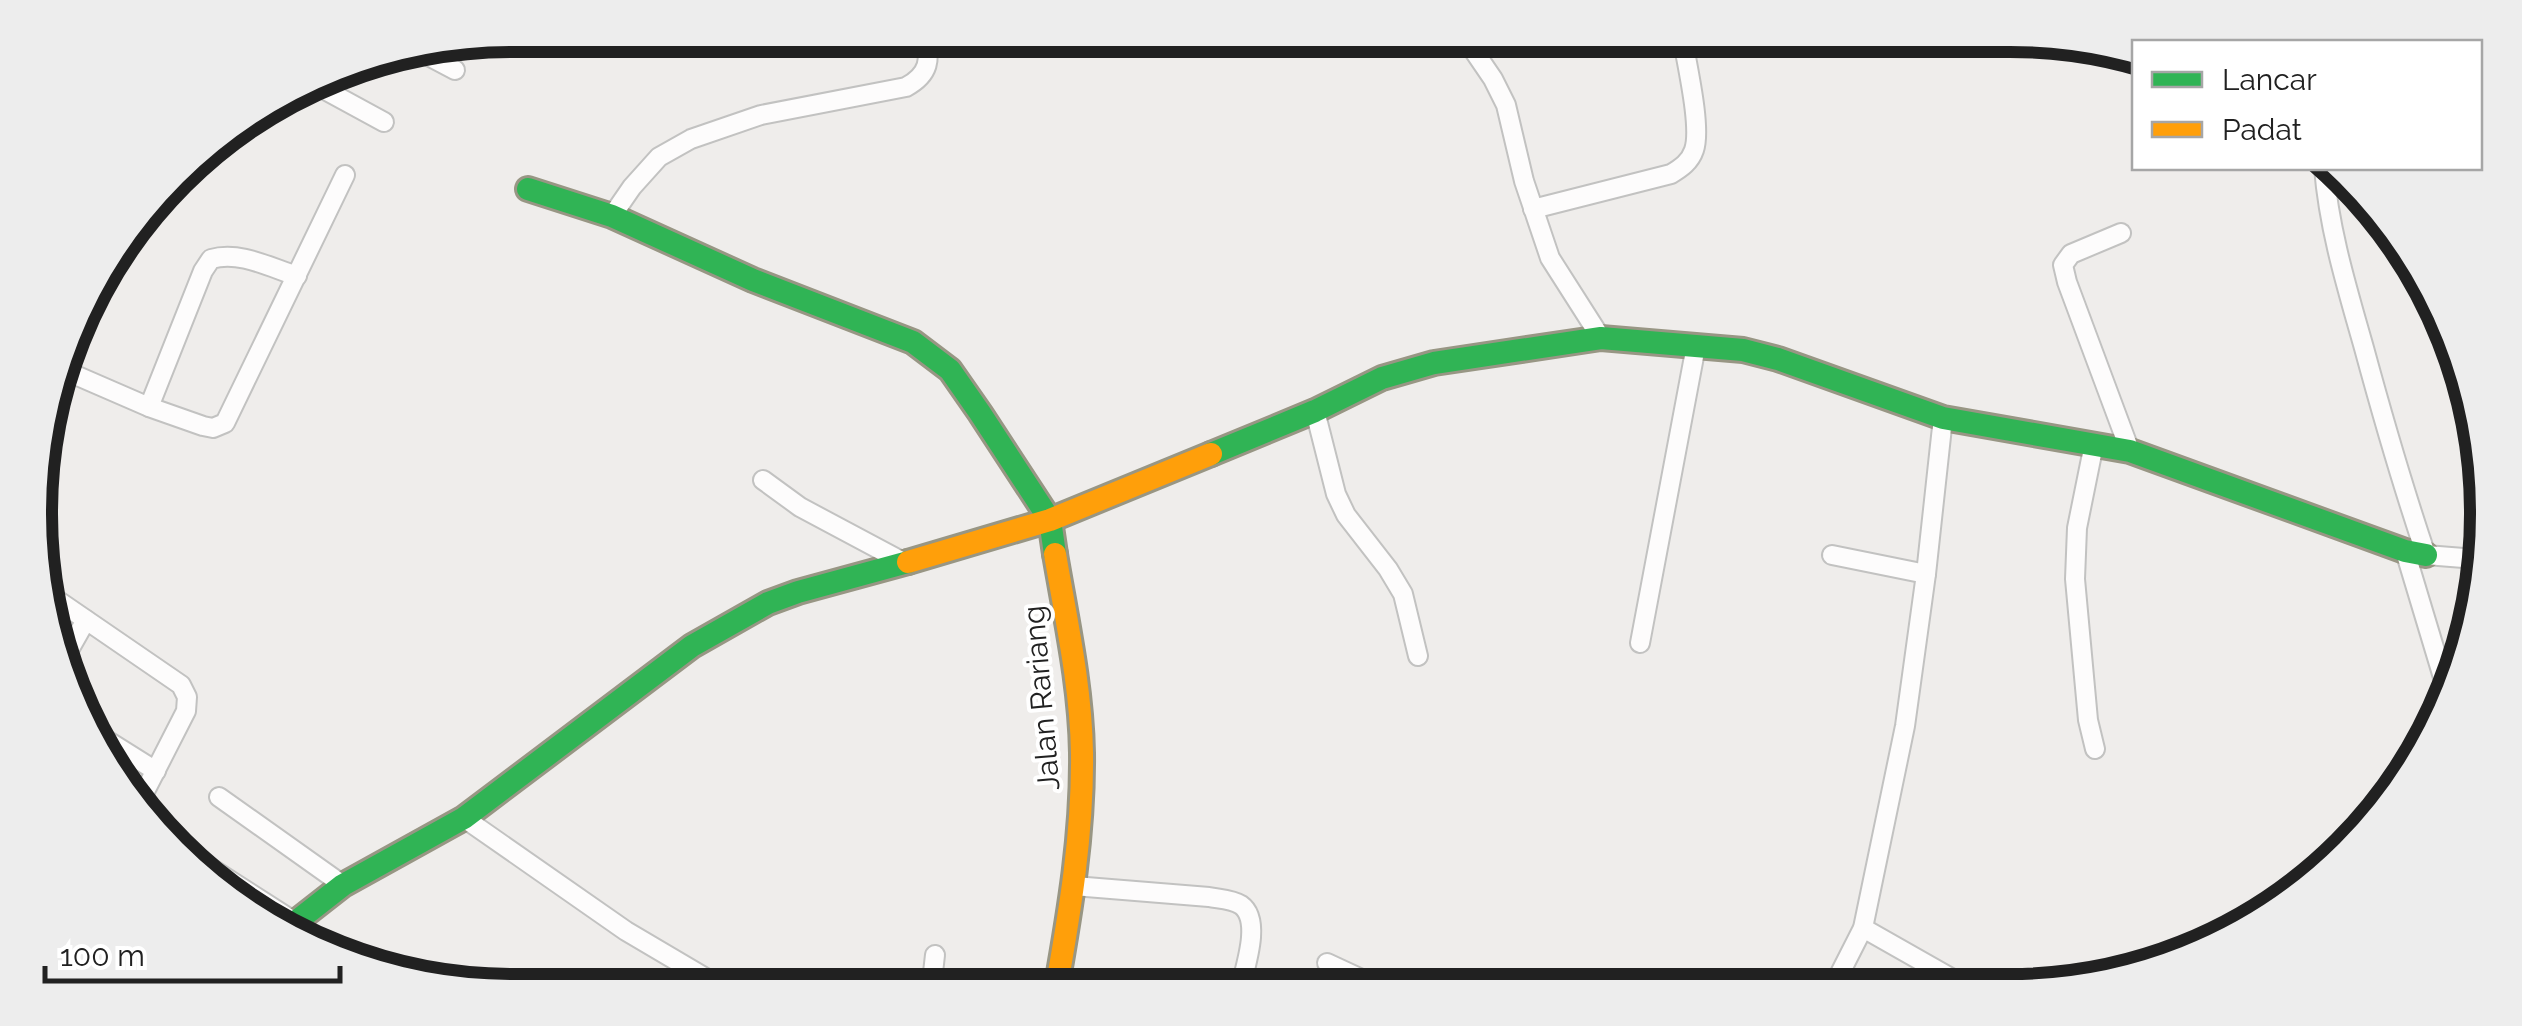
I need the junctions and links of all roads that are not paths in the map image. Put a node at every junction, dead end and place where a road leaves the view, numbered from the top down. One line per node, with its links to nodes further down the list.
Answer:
1 (927, 52): 12 (street)
2 (1475, 52): 11 (street)
3 (1684, 52): 11 (street)
4 (435, 59): 5 (street)
5 (455, 70)
6 (328, 92): 7 (street)
7 (384, 122)
8 (344, 175): 14 (street)
9 (2325, 178): 25 (street)
10 (528, 190): 12 (street)
11 (1532, 209): 15 (street)
12 (612, 216): 24 (street)
13 (2121, 233): 22 (street)
14 (296, 276): 18 (street); 18 (street)
15 (1601, 338): 16 (street); 19 (street)
16 (1696, 346): 20 (street); 32 (street)
17 (74, 374): 18 (street)
18 (150, 406)
19 (1315, 411): 24 (street); 34 (street)
20 (1943, 418): 21 (street); 29 (street)
21 (2094, 444): 22 (street); 37 (street)
22 (2130, 452): 25 (street)
23 (763, 480): 28 (street)
24 (1050, 520): 28 (street); 43 (street, Jalan Rariang)
25 (2416, 553): 27 (street); 35 (street)
26 (1832, 555): 29 (street)
27 (2467, 558)
28 (905, 563): 41 (street)
29 (1926, 574): 45 (street)
30 (61, 603): 31 (street)
31 (86, 620): 33 (street); 38 (street)
32 (1640, 643)
33 (72, 645)
34 (1418, 656)
35 (2442, 668)
36 (116, 746): 38 (street)
37 (2094, 749)
38 (156, 771): 39 (street)
39 (146, 790)
40 (219, 797): 42 (street)
41 (464, 818): 42 (street); 48 (street)
42 (343, 886): 44 (street)
43 (1074, 886): 50 (street, Jalan Rariang); 51 (street)
44 (298, 920)
45 (1863, 928): 53 (street); 54 (street)
46 (935, 956): 49 (street)
47 (1327, 963): 52 (street)
48 (699, 974)
49 (933, 974)
50 (1059, 974)
51 (1243, 974)
52 (1351, 974)
53 (1840, 974)
54 (1944, 974)

